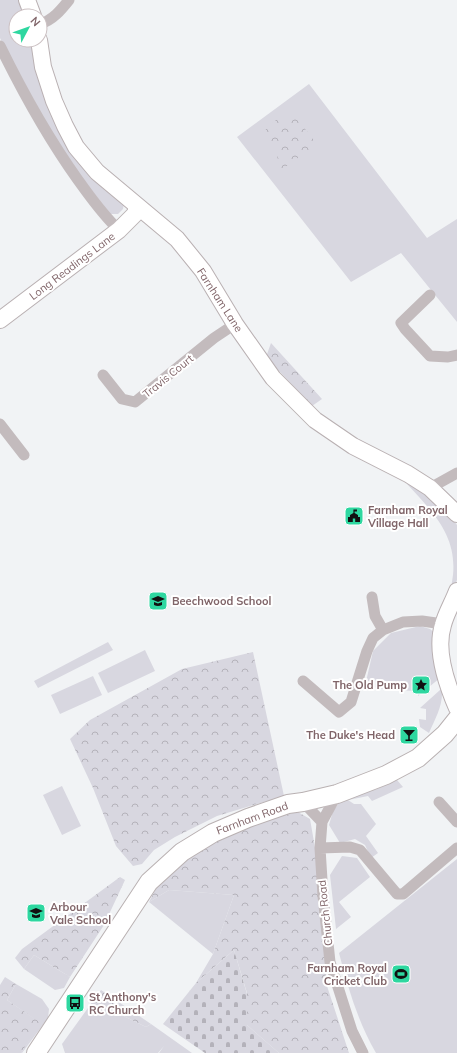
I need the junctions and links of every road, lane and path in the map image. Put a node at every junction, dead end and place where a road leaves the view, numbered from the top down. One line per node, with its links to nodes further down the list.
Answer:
1 (69, 0): 2 (street)
2 (48, 21)
3 (0, 46): 6 (street)
4 (40, 48): 5 (street, Farnham Lane)
5 (137, 206): 6 (street, Long Readings Lane); 9 (street, Farnham Lane)
6 (119, 230): 8 (street, Long Readings Lane)
7 (430, 295): 10 (street)
8 (0, 320)
9 (235, 324): 11 (street, Travis Court); 15 (street, Farnham Lane)
10 (457, 355)
11 (103, 375)
12 (0, 424): 13 (street)
13 (24, 455)
14 (457, 473): 15 (street)
15 (430, 488): 16 (street, Farnham Lane)
16 (457, 514)
17 (372, 598): 20 (street)
18 (456, 599): 19 (street)
19 (443, 624): 20 (street); 22 (street)
20 (383, 630): 21 (street)
21 (302, 680)
22 (457, 708)
23 (457, 719): 24 (main road, Farnham Road)
24 (337, 794): 25 (main road, Farnham Road); 27 (street, Church Road)
25 (303, 802): 27 (street); 31 (main road, Farnham Road)
26 (440, 802): 28 (street)
27 (322, 822): 29 (street, Church Road)
28 (457, 822)
29 (320, 848): 30 (street); 32 (street, Church Road)
30 (457, 848)
31 (36, 1053)
32 (363, 1053)

